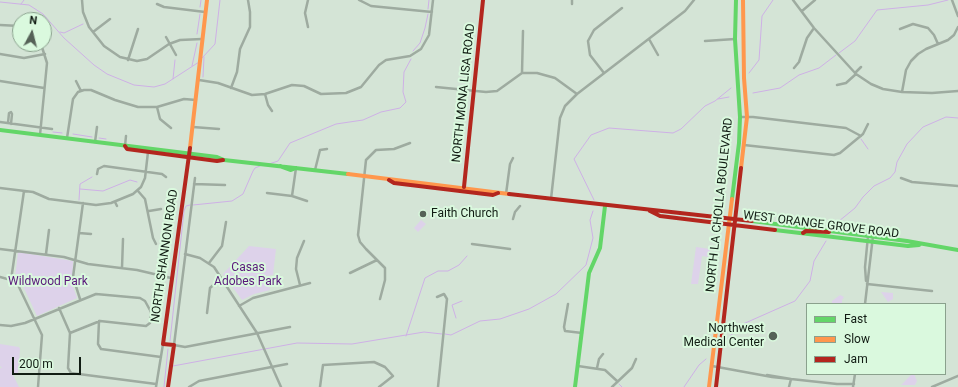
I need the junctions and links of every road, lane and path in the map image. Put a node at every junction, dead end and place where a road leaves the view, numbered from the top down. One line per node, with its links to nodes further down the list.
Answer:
1 (82, 0): 30 (street)
2 (207, 0): 19 (main road, NORTH SHANNON ROAD)
3 (248, 0): 56 (street)
4 (308, 0): 25 (street)
5 (359, 0): 20 (street)
6 (433, 0): 20 (street)
7 (483, 0): 60 (main road, NORTH MONA LISA ROAD)
8 (572, 0): 16 (street)
9 (694, 0): 34 (street)
10 (736, 0): 35 (main road, NORTH LA CHOLLA BOULEVARD)
11 (743, 0): 68 (main road, NORTH LA CHOLLA BOULEVARD)
12 (793, 0): 18 (street)
13 (815, 0): 18 (street)
14 (952, 0): 21 (street)
15 (157, 4): 19 (street)
16 (572, 4)
17 (622, 8): 49 (street)
18 (802, 11): 27 (street)
19 (205, 12): 33 (main road, NORTH SHANNON ROAD)
20 (432, 12): 62 (street)
21 (958, 16)
22 (110, 19): 30 (street)
23 (0, 25): 24 (street)
24 (12, 26)
25 (308, 27)
26 (958, 27): 38 (street)
27 (814, 28): 47 (street); 50 (street)
28 (138, 29): 44 (street)
29 (900, 29): 38 (street)
30 (93, 32): 44 (street)
31 (523, 32): 48 (street)
32 (166, 38): 37 (street)
33 (202, 39): 37 (street); 51 (main road, NORTH SHANNON ROAD)
34 (649, 39): 42 (street); 49 (street)
35 (735, 39): 36 (street); 67 (main road, NORTH LA CHOLLA BOULEVARD)
36 (705, 41)
37 (169, 44): 41 (street); 43 (street)
38 (938, 44): 61 (street)
39 (0, 54): 40 (street)
40 (45, 54): 55 (street)
41 (176, 55)
42 (658, 56)
43 (148, 58): 44 (street); 45 (street)
44 (128, 60)
45 (150, 63)
46 (861, 67): 50 (street)
47 (794, 68)
48 (522, 73): 60 (street); 63 (street)
49 (604, 73): 63 (street)
50 (856, 73): 54 (street); 61 (street)
51 (199, 80): 56 (street); 64 (main road, NORTH SHANNON ROAD)
52 (0, 81): 55 (street)
53 (76, 81): 59 (street)
54 (837, 85)
55 (44, 88): 73 (street)
56 (231, 88): 62 (street)
57 (436, 88): 60 (street)
58 (958, 90): 61 (street)
59 (80, 91): 65 (street); 81 (street)
60 (474, 91): 102 (main road, NORTH MONA LISA ROAD)
61 (902, 92)
62 (265, 94): 66 (street)
63 (577, 94): 110 (street)
64 (196, 100): 65 (street); 72 (main road, NORTH SHANNON ROAD)
65 (157, 107): 74 (street)
66 (272, 110)
67 (740, 117): 68 (street); 120 (main road, NORTH LA CHOLLA BOULEVARD)
68 (747, 117): 80 (street); 84 (main road, NORTH LA CHOLLA BOULEVARD)
69 (0, 122): 73 (street)
70 (868, 124): 80 (street)
71 (98, 127): 82 (street)
72 (193, 127): 76 (street); 88 (main road, NORTH SHANNON ROAD)
73 (40, 128): 75 (street); 78 (street)
74 (171, 128)
75 (52, 129)
76 (219, 129)
77 (0, 130): 78 (main road, WEST ORANGE GROVE ROAD)
78 (40, 135): 81 (main road, WEST ORANGE GROVE ROAD)
79 (126, 136): 85 (street)
80 (861, 136): 84 (street)
81 (67, 138): 82 (main road, WEST ORANGE GROVE ROAD)
82 (95, 142): 85 (main road, WEST ORANGE GROVE ROAD)
83 (410, 143): 95 (street)
84 (744, 145): 122 (main road, NORTH LA CHOLLA BOULEVARD)
85 (125, 146): 87 (main road, WEST ORANGE GROVE ROAD); 88 (main road, WEST ORANGE GROVE ROAD)
86 (327, 149): 92 (street)
87 (148, 152): 88 (main road, WEST ORANGE GROVE ROAD); 91 (street)
88 (189, 156): 90 (main road, WEST ORANGE GROVE ROAD); 148 (main road, NORTH SHANNON ROAD)
89 (513, 158): 108 (street)
90 (296, 168): 92 (main road, WEST ORANGE GROVE ROAD); 109 (street)
91 (146, 171): 93 (street); 94 (street); 104 (street)
92 (314, 171): 95 (main road, WEST ORANGE GROVE ROAD)
93 (97, 174)
94 (166, 177)
95 (364, 177): 98 (main road, WEST ORANGE GROVE ROAD); 143 (street)
96 (195, 178): 99 (street, NORTH SHANNON ROAD)
97 (901, 178): 101 (street)
98 (388, 180): 102 (main road, WEST ORANGE GROVE ROAD); 107 (main road, WEST ORANGE GROVE ROAD)
99 (194, 184): 100 (street); 141 (street, NORTH SHANNON ROAD)
100 (225, 185)
101 (958, 186)
102 (464, 187): 107 (main road, WEST ORANGE GROVE ROAD)
103 (0, 188): 105 (street)
104 (138, 190): 112 (street); 118 (street)
105 (24, 191): 113 (street); 139 (street)
106 (267, 193): 109 (street)
107 (498, 193): 108 (main road, WEST ORANGE GROVE ROAD)
108 (506, 194): 110 (main road, WEST ORANGE GROVE ROAD)
109 (292, 196): 111 (street)
110 (551, 199): 116 (main road, WEST ORANGE GROVE ROAD)
111 (307, 201)
112 (115, 202): 113 (street); 114 (street)
113 (83, 203): 128 (street)
114 (117, 206)
115 (520, 206): 121 (street)
116 (605, 206): 119 (main road, WEST ORANGE GROVE ROAD); 169 (main road)
117 (161, 209): 118 (street)
118 (148, 211): 134 (street)
119 (648, 211): 120 (main road, WEST ORANGE GROVE ROAD); 124 (main road, WEST ORANGE GROVE ROAD)
120 (730, 218): 122 (main road, WEST ORANGE GROVE ROAD); 124 (main road, NORTH LA CHOLLA BOULEVARD)
121 (513, 219)
122 (736, 219): 125 (main road, NORTH LA CHOLLA BOULEVARD); 127 (main road, WEST ORANGE GROVE ROAD)
123 (226, 222): 144 (street)
124 (729, 224): 125 (main road, WEST ORANGE GROVE ROAD); 177 (main road, NORTH LA CHOLLA BOULEVARD)
125 (735, 225): 129 (main road, WEST ORANGE GROVE ROAD); 179 (main road, NORTH LA CHOLLA BOULEVARD)
126 (49, 230): 140 (street)
127 (834, 231): 129 (main road); 131 (main road, WEST ORANGE GROVE ROAD)
128 (79, 233): 130 (street); 142 (street)
129 (803, 233): 131 (main road, WEST ORANGE GROVE ROAD)
130 (91, 234)
131 (870, 238): 138 (main road, WEST ORANGE GROVE ROAD); 152 (street)
132 (123, 239): 145 (street)
133 (304, 241): 153 (street)
134 (156, 244)
135 (472, 244): 137 (street)
136 (0, 248): 139 (street)
137 (510, 249)
138 (958, 250)
139 (16, 251): 140 (street); 150 (street)
140 (46, 254): 142 (street)
141 (185, 254): 144 (street); 171 (street, NORTH SHANNON ROAD)
142 (75, 260): 145 (street); 156 (street)
143 (377, 260): 146 (street); 157 (street)
144 (209, 263): 149 (street)
145 (122, 268): 148 (street)
146 (350, 273)
147 (0, 276): 150 (street)
148 (171, 278): 170 (main road, NORTH SHANNON ROAD)
149 (221, 278): 160 (street); 162 (street)
150 (11, 280): 163 (street)
151 (310, 283): 153 (street)
152 (867, 284): 154 (street); 158 (street)
153 (300, 285): 160 (street)
154 (932, 292)
155 (437, 297): 193 (street)
156 (80, 299): 161 (street); 164 (street)
157 (380, 299)
158 (865, 303)
159 (568, 304): 169 (street)
160 (239, 306): 168 (street)
161 (59, 308): 163 (street); 167 (street)
162 (207, 313)
163 (35, 319): 165 (street); 187 (street)
164 (99, 321): 167 (street); 173 (street)
165 (0, 325)
166 (290, 327): 168 (street)
167 (70, 333): 185 (street)
168 (257, 333): 171 (street); 178 (street)
169 (583, 333): 176 (main road)
170 (163, 344): 171 (main road); 173 (street, NORTH SHANNON ROAD)
171 (174, 345): 188 (main road, NORTH SHANNON ROAD)
172 (603, 354): 180 (street)
173 (161, 358): 185 (street, NORTH SHANNON ROAD)
174 (636, 359): 184 (street)
175 (287, 364): 178 (street)
176 (578, 366): 180 (street); 194 (main road)
177 (712, 366): 179 (street); 196 (main road, NORTH LA CHOLLA BOULEVARD)
178 (273, 367): 189 (street); 190 (street)
179 (719, 367): 183 (street); 197 (main road, NORTH LA CHOLLA BOULEVARD)
180 (597, 368): 184 (street)
181 (855, 375): 186 (street)
182 (958, 376): 199 (street)
183 (791, 379): 186 (street); 198 (street)
184 (618, 381): 195 (street)
185 (156, 385)
186 (853, 385)
187 (38, 387)
188 (168, 387)
189 (189, 387)
190 (281, 387)
191 (320, 387): 192 (street)
192 (379, 387)
193 (438, 387)
194 (576, 387)
195 (612, 387)
196 (709, 387)
197 (716, 387)
198 (789, 387)
199 (932, 387)

